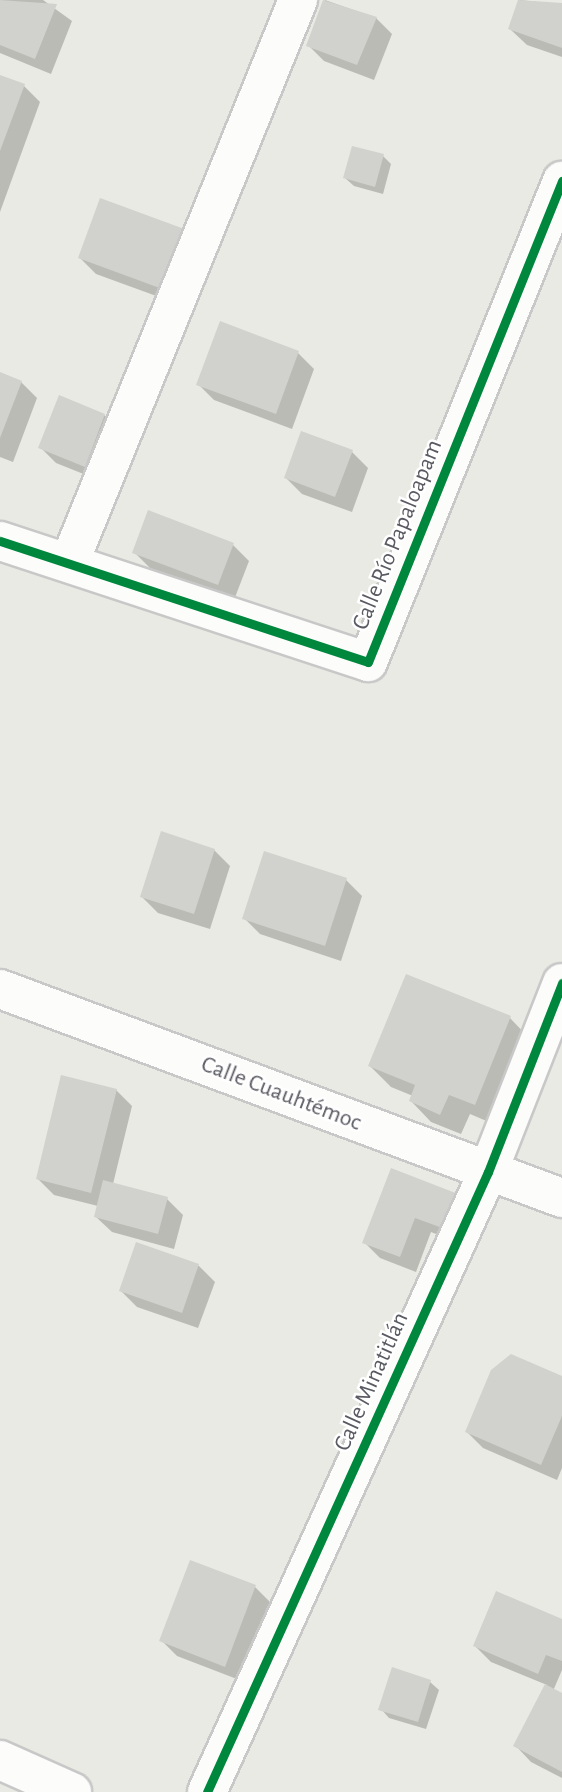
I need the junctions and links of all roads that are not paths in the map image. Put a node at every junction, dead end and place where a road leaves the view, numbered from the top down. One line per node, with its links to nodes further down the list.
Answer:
1 (298, 0): 4 (street)
2 (562, 181): 4 (street, Calle Río Papaloapam)
3 (0, 541): 4 (street, Calle Río Papaloapam)
4 (71, 561)
5 (562, 983): 7 (street, Calle Minatitlán)
6 (0, 989): 7 (street, Calle Cuauhtémoc)
7 (488, 1172): 8 (street, Calle Cuauhtémoc); 11 (street, Calle Minatitlán)
8 (562, 1199)
9 (0, 1760): 10 (street)
10 (72, 1792)
11 (207, 1792)

